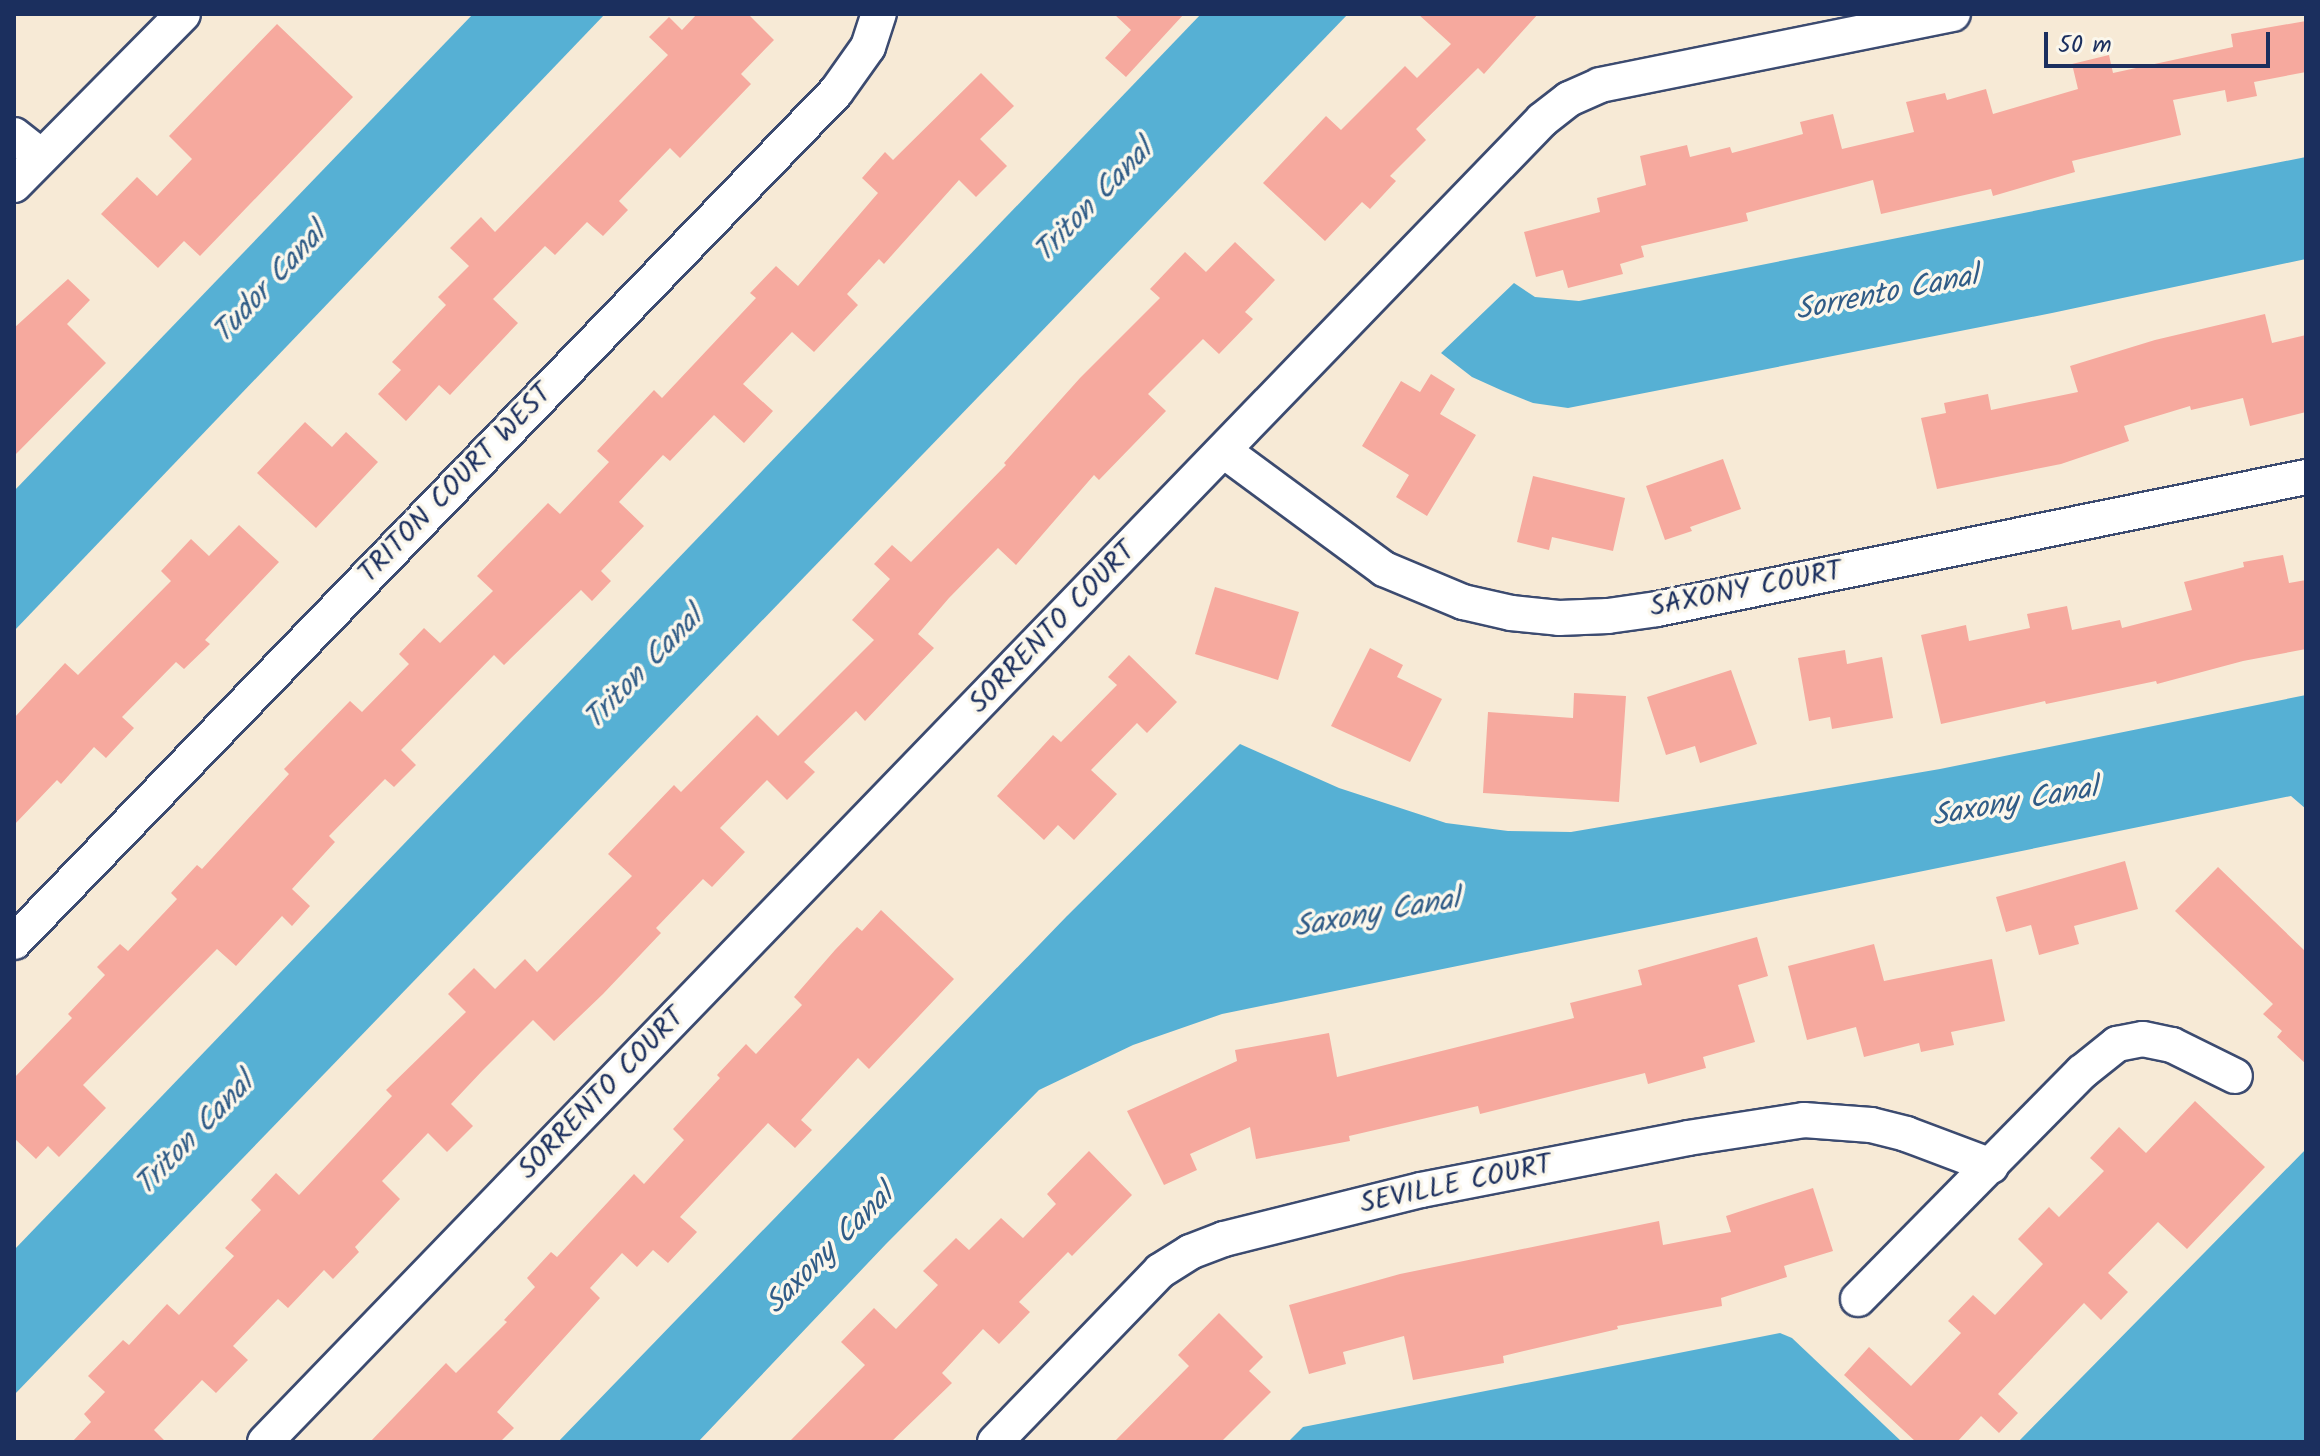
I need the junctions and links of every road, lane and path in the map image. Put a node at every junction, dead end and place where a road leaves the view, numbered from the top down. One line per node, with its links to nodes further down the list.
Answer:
1 (183, 14): 5 (street)
2 (879, 14): 9 (street, TRITON COURT WEST)
3 (1953, 14): 7 (street, SORRENTO COURT)
4 (14, 135): 5 (street)
5 (41, 156): 6 (street)
6 (14, 185)
7 (1224, 451): 8 (street, SAXONY COURT); 13 (street, SORRENTO COURT)
8 (2306, 477)
9 (14, 942)
10 (2235, 1076): 11 (street)
11 (1991, 1166): 12 (street); 14 (street, SEVILLE COURT)
12 (1858, 1299)
13 (265, 1442)
14 (995, 1442)

